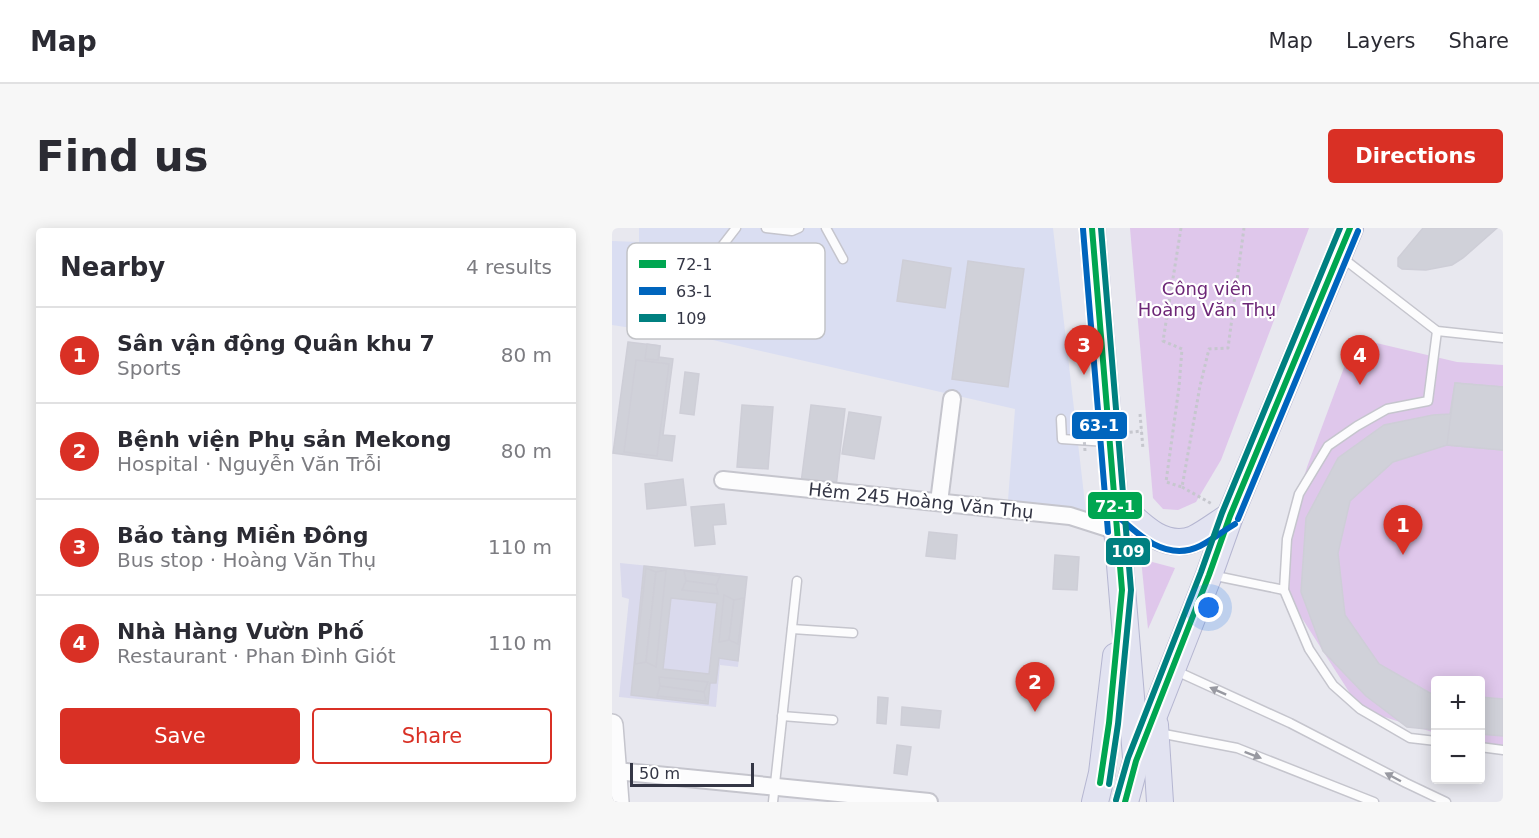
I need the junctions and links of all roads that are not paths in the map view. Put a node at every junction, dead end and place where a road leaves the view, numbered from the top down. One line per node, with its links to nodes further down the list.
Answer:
1 (736, 228): 7 (lane)
2 (766, 228): 3 (lane)
3 (799, 228)
4 (826, 228): 9 (lane)
5 (1092, 228): 14 (main road)
6 (1350, 228): 8 (main road)
7 (724, 243)
8 (1338, 255): 10 (lane); 18 (main road)
9 (843, 259)
10 (1437, 331): 11 (lane); 23 (lane)
11 (1503, 338)
12 (952, 399): 17 (street)
13 (1061, 419): 14 (lane)
14 (1110, 442): 16 (main road)
15 (723, 480): 17 (street, Hẻm 245 Hoàng Văn Thụ)
16 (1114, 500): 18 (main road); 19 (main road)
17 (939, 502): 19 (street, Hẻm 245 Hoàng Văn Thụ)
18 (1230, 516): 20 (main road)
19 (1117, 531): 22 (main road)
20 (1209, 575): 23 (lane); 26 (main road)
21 (797, 581): 24 (lane)
22 (1122, 590): 34 (main road); 39 (main road)
23 (1284, 590): 31 (lane)
24 (792, 629): 25 (lane); 27 (lane)
25 (853, 633)
26 (1172, 669): 29 (main road); 44 (lane, one-way to 26)
27 (782, 716): 28 (lane); 36 (lane)
28 (833, 720)
29 (1155, 724): 34 (main road); 42 (main road); 43 (lane, one-way to 43)
30 (612, 725): 35 (street)
31 (1431, 740)
32 (1485, 748): 33 (lane)
33 (1503, 750)
34 (1137, 761): 40 (main road); 41 (main road)
35 (616, 771): 36 (street); 37 (street)
36 (773, 794): 38 (street)
37 (618, 802)
38 (928, 802)
39 (1095, 802)
40 (1125, 802)
41 (1140, 802)
42 (1160, 802)
43 (1374, 802)
44 (1446, 802)

